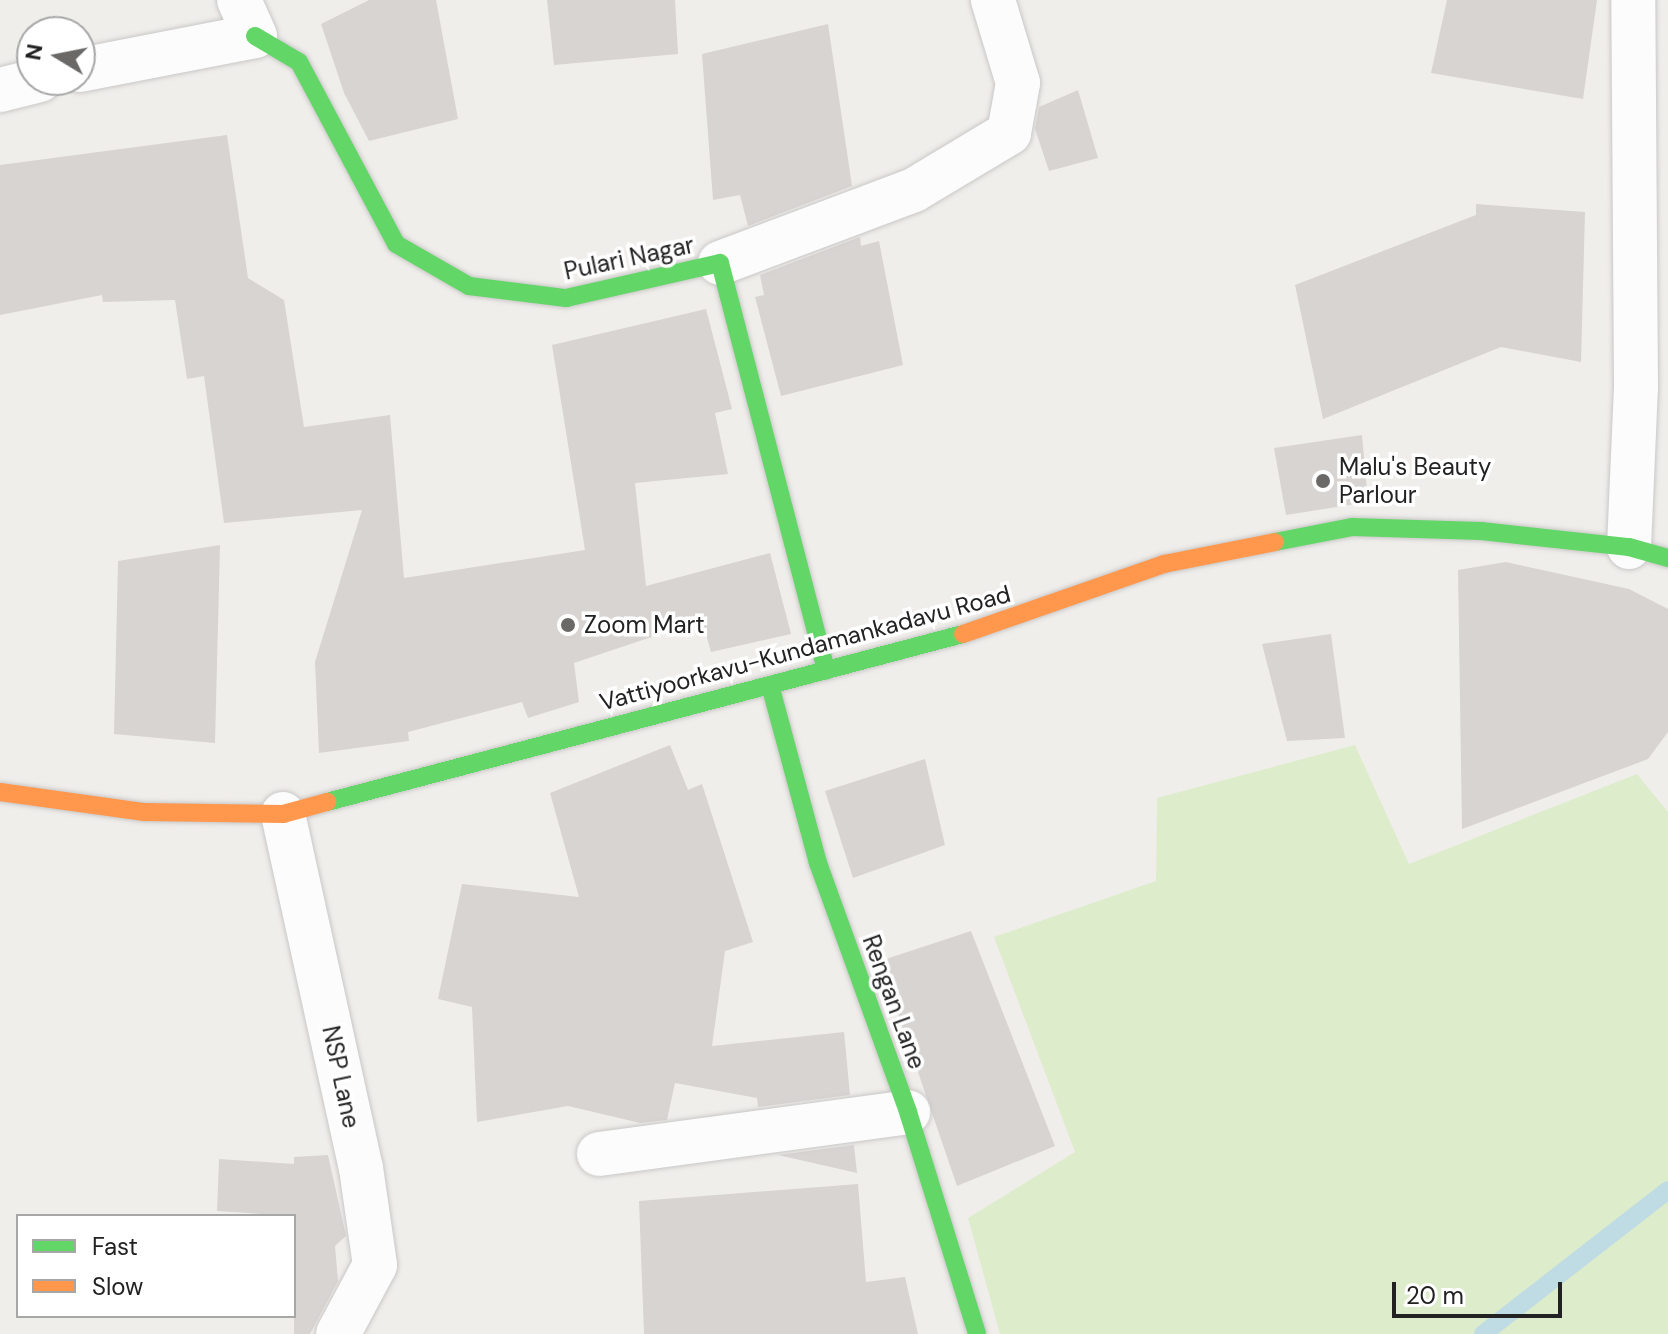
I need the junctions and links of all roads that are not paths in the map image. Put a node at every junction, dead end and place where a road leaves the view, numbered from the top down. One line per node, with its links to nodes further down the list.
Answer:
1 (993, 0): 5 (street)
2 (1633, 0): 6 (street)
3 (247, 18): 4 (street); 5 (street, Pulari Nagar)
4 (96, 65)
5 (720, 263): 8 (street, Pulari Nagar)
6 (1652, 375): 7 (street)
7 (1658, 554): 8 (street, Vattiyoorkavu-Kundamankadavu Road)
8 (826, 670): 9 (street, Vattiyoorkavu-Kundamankadavu Road)
9 (770, 685): 11 (street, Vattiyoorkavu-Kundamankadavu Road); 12 (street, Rengan Lane)
10 (0, 792): 11 (street, Vattiyoorkavu-Kundamankadavu Road)
11 (283, 814): 14 (street, NSP Lane)
12 (908, 1112): 13 (street); 15 (street, Rengan Lane)
13 (599, 1154)
14 (338, 1334)
15 (977, 1334)

